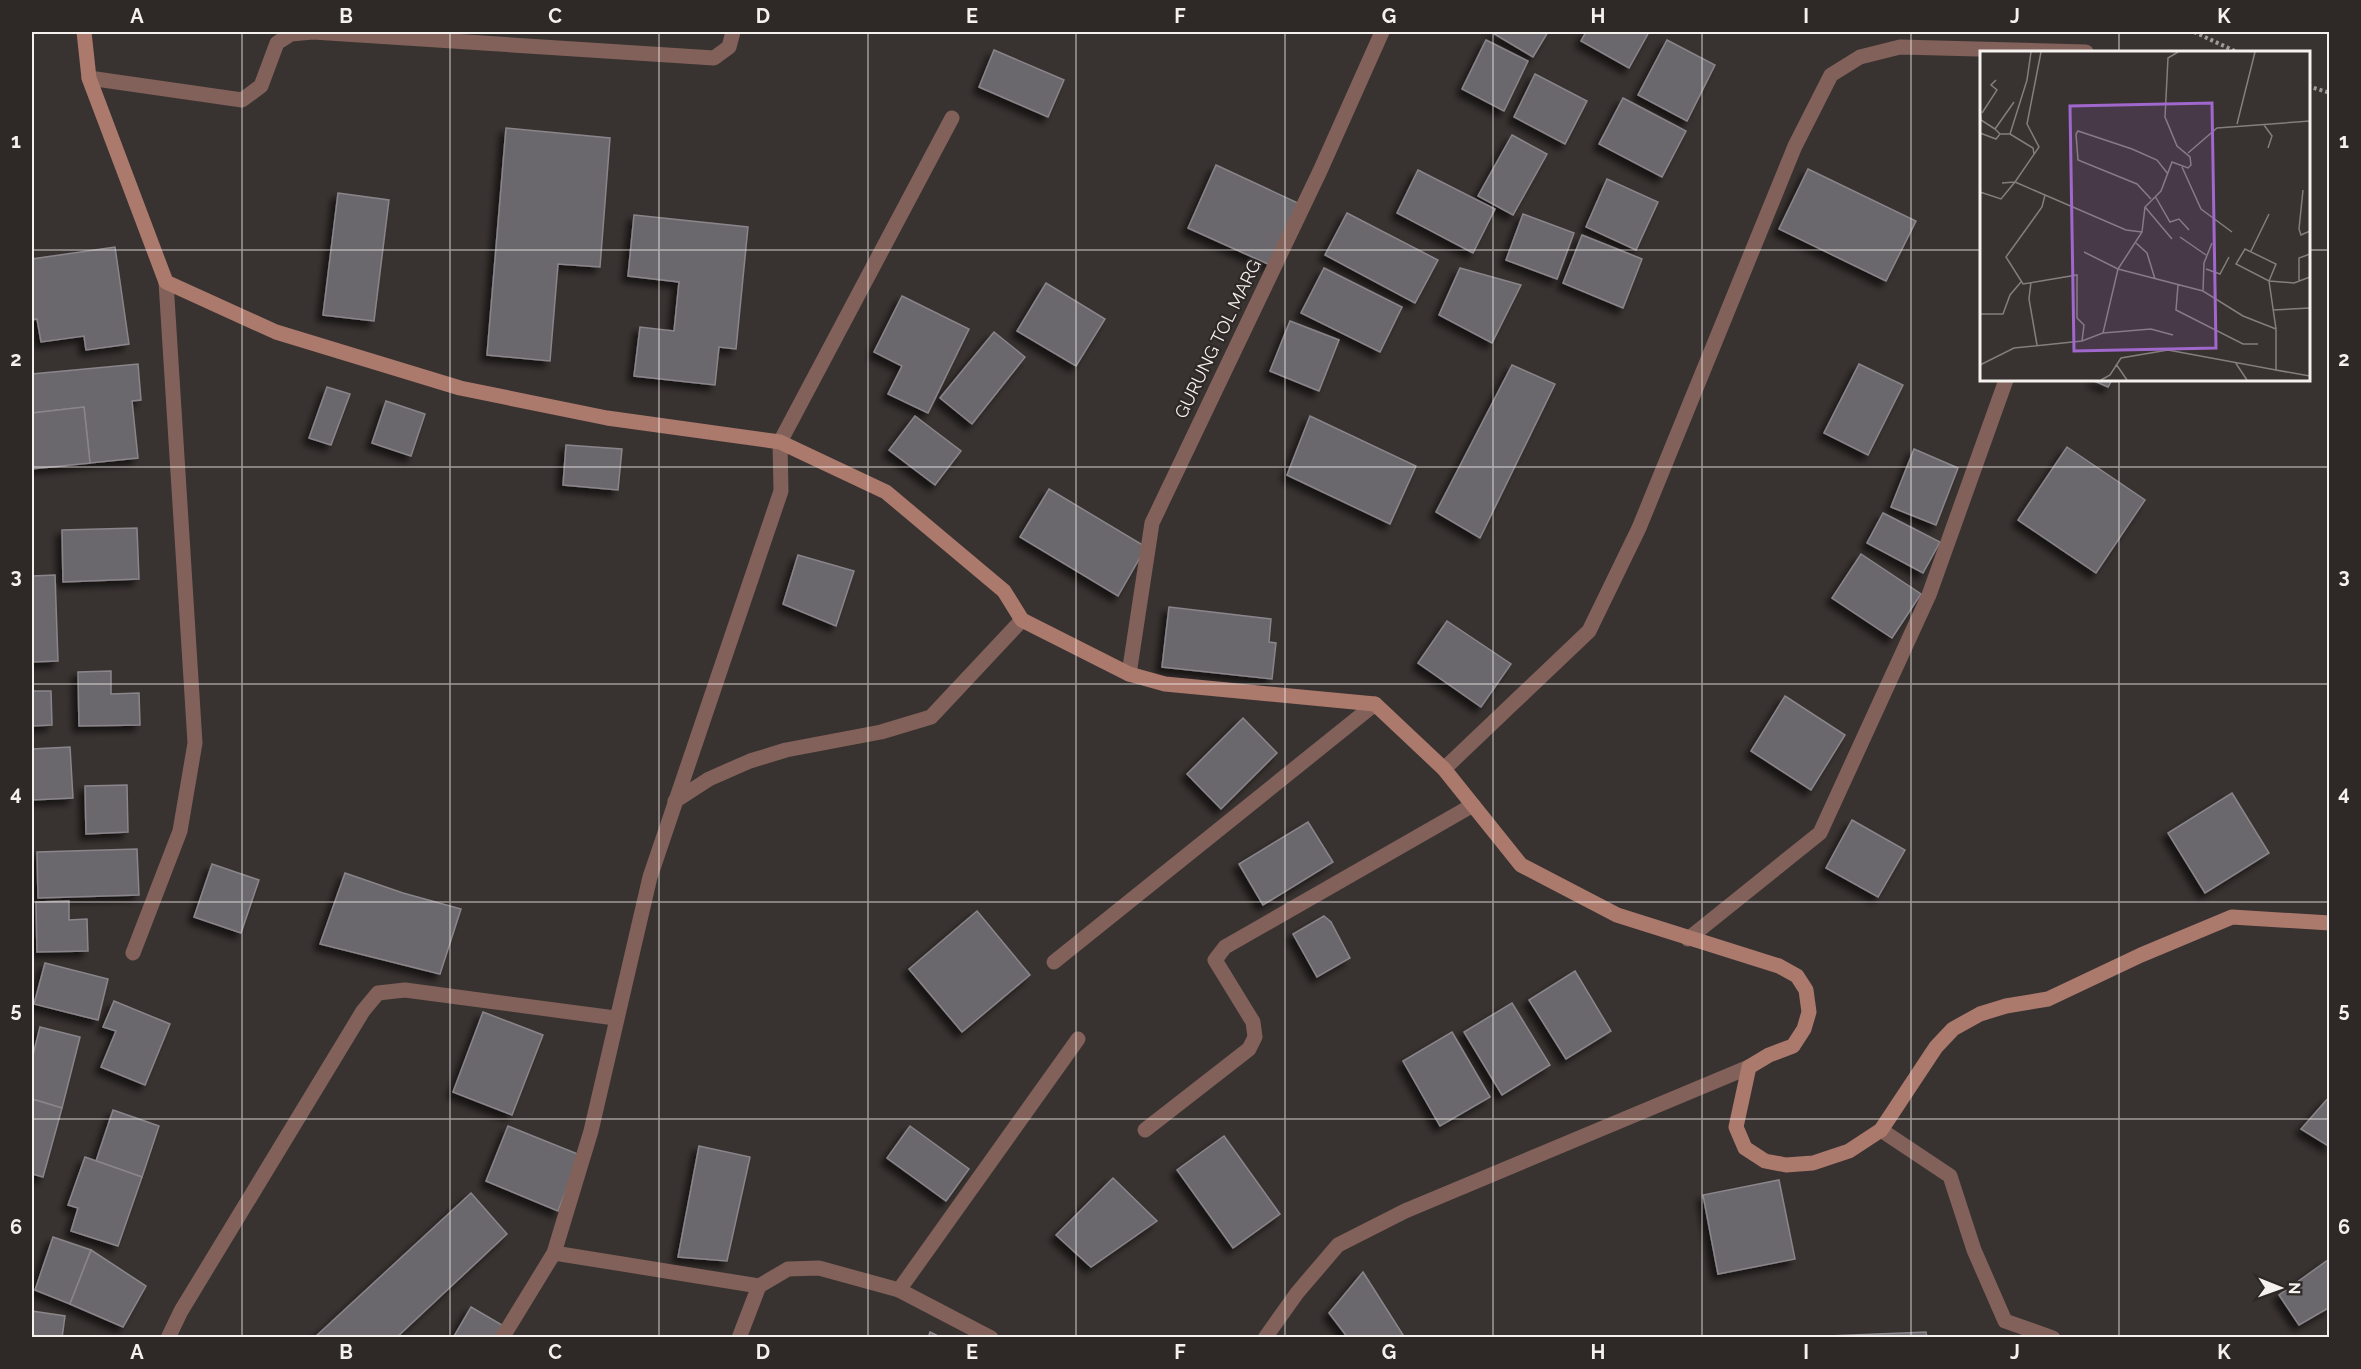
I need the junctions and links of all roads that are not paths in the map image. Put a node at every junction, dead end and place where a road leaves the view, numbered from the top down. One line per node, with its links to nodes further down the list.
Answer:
1 (84, 32): 5 (main road)
2 (733, 32): 5 (street)
3 (1382, 32): 11 (street, GURUNG TOL MARG)
4 (2049, 51): 13 (street)
5 (89, 78): 7 (main road)
6 (952, 118): 9 (street)
7 (166, 282): 9 (main road); 18 (street)
8 (2006, 381): 17 (street)
9 (780, 442): 10 (main road); 14 (street)
10 (1022, 621): 11 (main road); 14 (street)
11 (1129, 674): 12 (main road)
12 (1375, 704): 13 (main road); 19 (street)
13 (1444, 770): 15 (main road)
14 (675, 801): 20 (street)
15 (1473, 805): 17 (main road); 23 (street)
16 (2330, 923): 24 (main road)
17 (1688, 939): 22 (main road)
18 (133, 953)
19 (1054, 962)
20 (615, 1018): 25 (street); 28 (street)
21 (1078, 1040): 27 (street)
22 (1749, 1067): 24 (main road); 32 (street)
23 (1145, 1130)
24 (1881, 1130): 33 (street)
25 (554, 1253): 26 (street); 29 (street)
26 (759, 1286): 27 (street); 30 (street)
27 (899, 1290): 31 (street)
28 (168, 1338)
29 (502, 1338)
30 (739, 1338)
31 (991, 1338)
32 (1265, 1338)
33 (2053, 1338)

